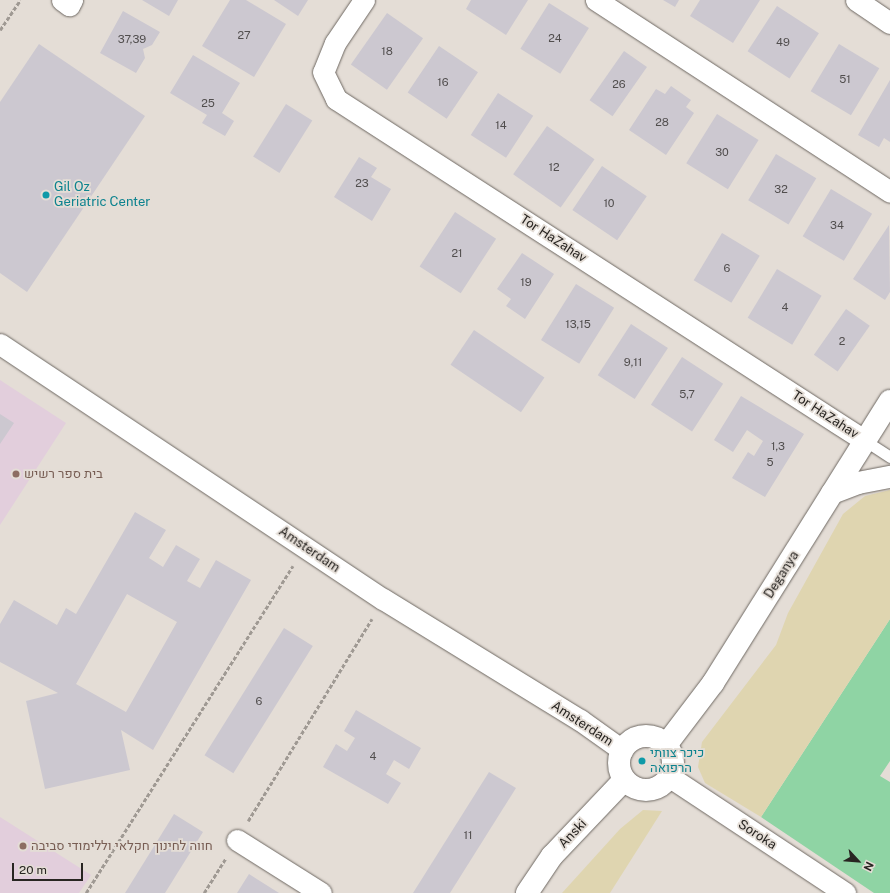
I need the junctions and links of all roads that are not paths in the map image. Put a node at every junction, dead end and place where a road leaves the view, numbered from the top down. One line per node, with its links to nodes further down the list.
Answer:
1 (364, 0): 8 (street, Tor HaZahav)
2 (596, 0): 5 (street)
3 (856, 0): 4 (street)
4 (890, 23)
5 (890, 192)
6 (0, 344): 13 (street, Amsterdam)
7 (890, 401): 8 (street, Deganya)
8 (864, 440): 9 (lane); 11 (street, Deganya)
9 (890, 457)
10 (890, 477): 11 (street)
11 (832, 494): 12 (street, Deganya)
12 (666, 746): 13 (street); 14 (street)
13 (622, 750): 15 (street)
14 (670, 777): 15 (street); 19 (street, Soroka)
15 (624, 780): 18 (street, Anski)
16 (237, 840): 17 (street)
17 (321, 893)
18 (527, 893)
19 (845, 893)

